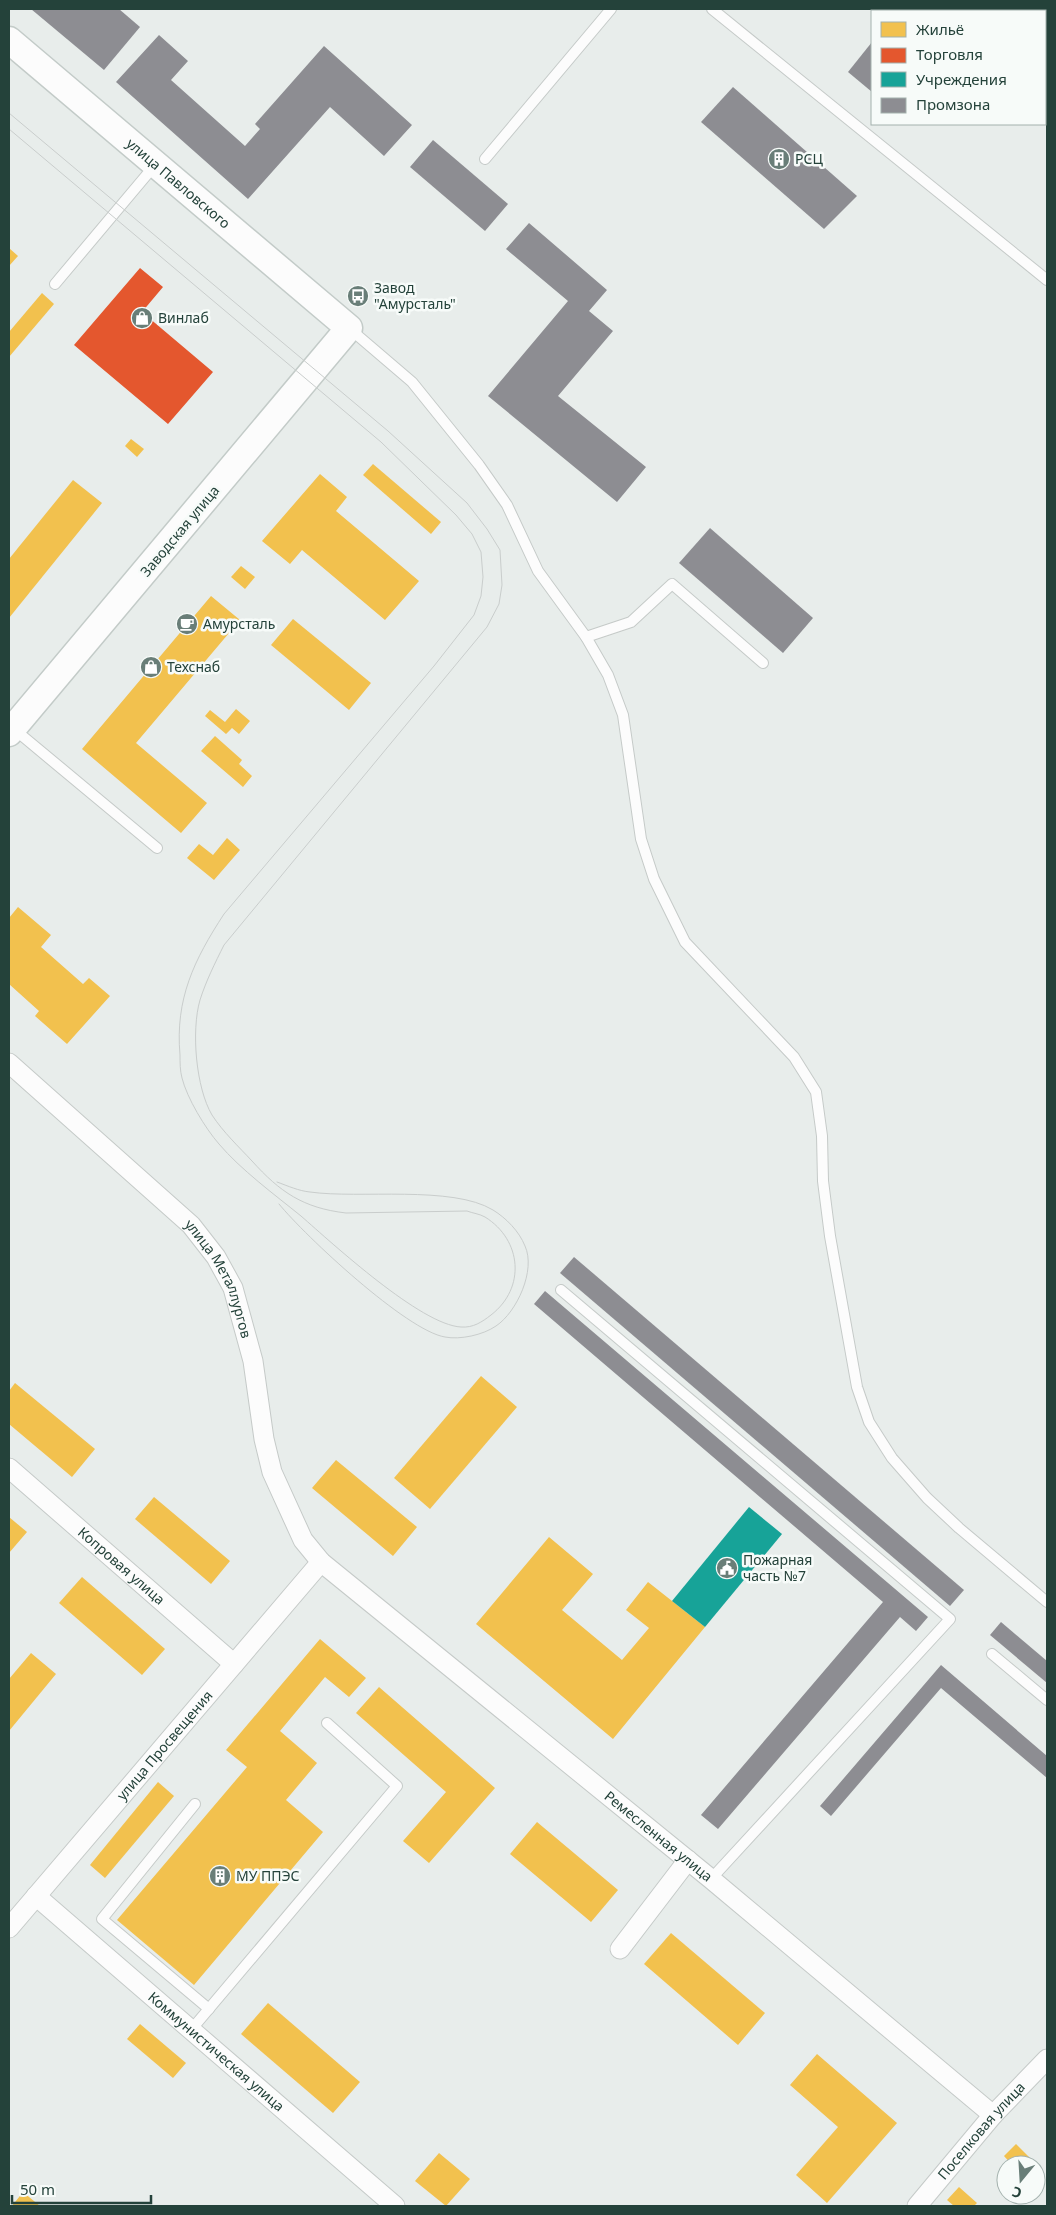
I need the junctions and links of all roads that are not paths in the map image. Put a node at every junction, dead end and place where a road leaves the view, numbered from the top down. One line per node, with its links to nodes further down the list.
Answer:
1 (611, 9): 4 (lane)
2 (712, 9): 6 (lane)
3 (9, 40): 5 (street, улица Павловского)
4 (485, 159)
5 (155, 164): 7 (lane); 8 (street, улица Павловского)
6 (1047, 280)
7 (54, 284)
8 (349, 328): 9 (lane); 11 (street, Заводская улица)
9 (586, 637): 10 (lane); 17 (lane)
10 (763, 663)
11 (11, 731): 12 (lane)
12 (157, 848)
13 (9, 1063): 16 (street, улица Металлургов)
14 (561, 1290): 24 (lane)
15 (9, 1468): 19 (street, Копровая улица)
16 (321, 1562): 19 (street, улица Просвещения); 23 (street, Ремесленная улица)
17 (1047, 1602)
18 (992, 1654): 20 (lane)
19 (234, 1664): 25 (street, улица Просвещения)
20 (1047, 1700)
21 (326, 1723): 28 (lane)
22 (195, 1804): 28 (lane)
23 (688, 1860): 24 (street, Ремесленная улица); 27 (street)
24 (711, 1879): 31 (street, Ремесленная улица)
25 (36, 1896): 26 (street, улица Просвещения); 29 (street, Коммунистическая улица)
26 (9, 1928)
27 (620, 1949)
28 (209, 2009): 29 (lane)
29 (191, 2030): 32 (street, Коммунистическая улица)
30 (1047, 2059): 31 (street, Поселковая улица)
31 (993, 2114): 33 (street, Поселковая улица)
32 (395, 2206)
33 (917, 2206)

